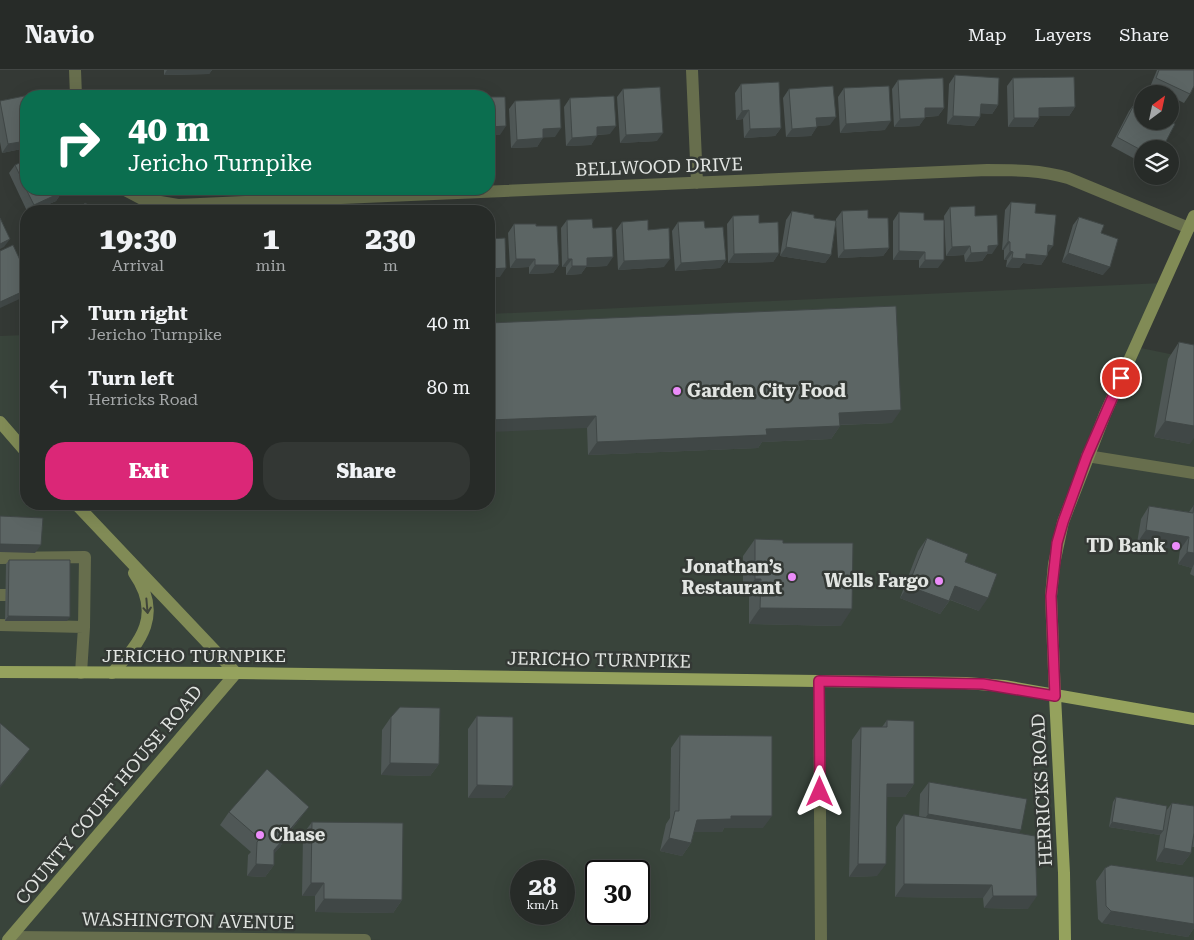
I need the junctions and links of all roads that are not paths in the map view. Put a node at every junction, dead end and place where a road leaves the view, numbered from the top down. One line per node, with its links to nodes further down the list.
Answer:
1 (75, 70): 3 (street)
2 (692, 70): 4 (street)
3 (76, 90)
4 (697, 183): 5 (street, BELLWOOD DRIVE); 9 (street, BELLWOOD DRIVE)
5 (495, 191)
6 (134, 195): 7 (street, BELLWOOD DRIVE)
7 (400, 195)
8 (1194, 216): 9 (main road, HERRICKS ROAD)
9 (1189, 235): 12 (main road, HERRICKS ROAD)
10 (0, 422): 11 (main road)
11 (20, 445)
12 (1087, 456): 13 (street); 24 (main road, HERRICKS ROAD)
13 (1194, 473)
14 (82, 510): 15 (main road)
15 (106, 535): 21 (main road, one-way to 21); 22 (main road)
16 (0, 558): 18 (street)
17 (0, 625): 18 (street)
18 (84, 627): 20 (street)
19 (0, 672): 20 (main road, JERICHO TURNPIKE)
20 (82, 672): 21 (main road, JERICHO TURNPIKE)
21 (112, 673): 22 (main road, JERICHO TURNPIKE)
22 (236, 673): 23 (main road, JERICHO TURNPIKE); 26 (main road, COUNTY COURT HOUSE ROAD)
23 (819, 681): 24 (main road, JERICHO TURNPIKE); 29 (street)
24 (1055, 696): 25 (main road, JERICHO TURNPIKE); 30 (main road, HERRICKS ROAD)
25 (1194, 719)
26 (10, 938): 27 (street, WASHINGTON AVENUE)
27 (343, 940): 28 (street, WASHINGTON AVENUE)
28 (365, 940)
29 (821, 940)
30 (1065, 940)

